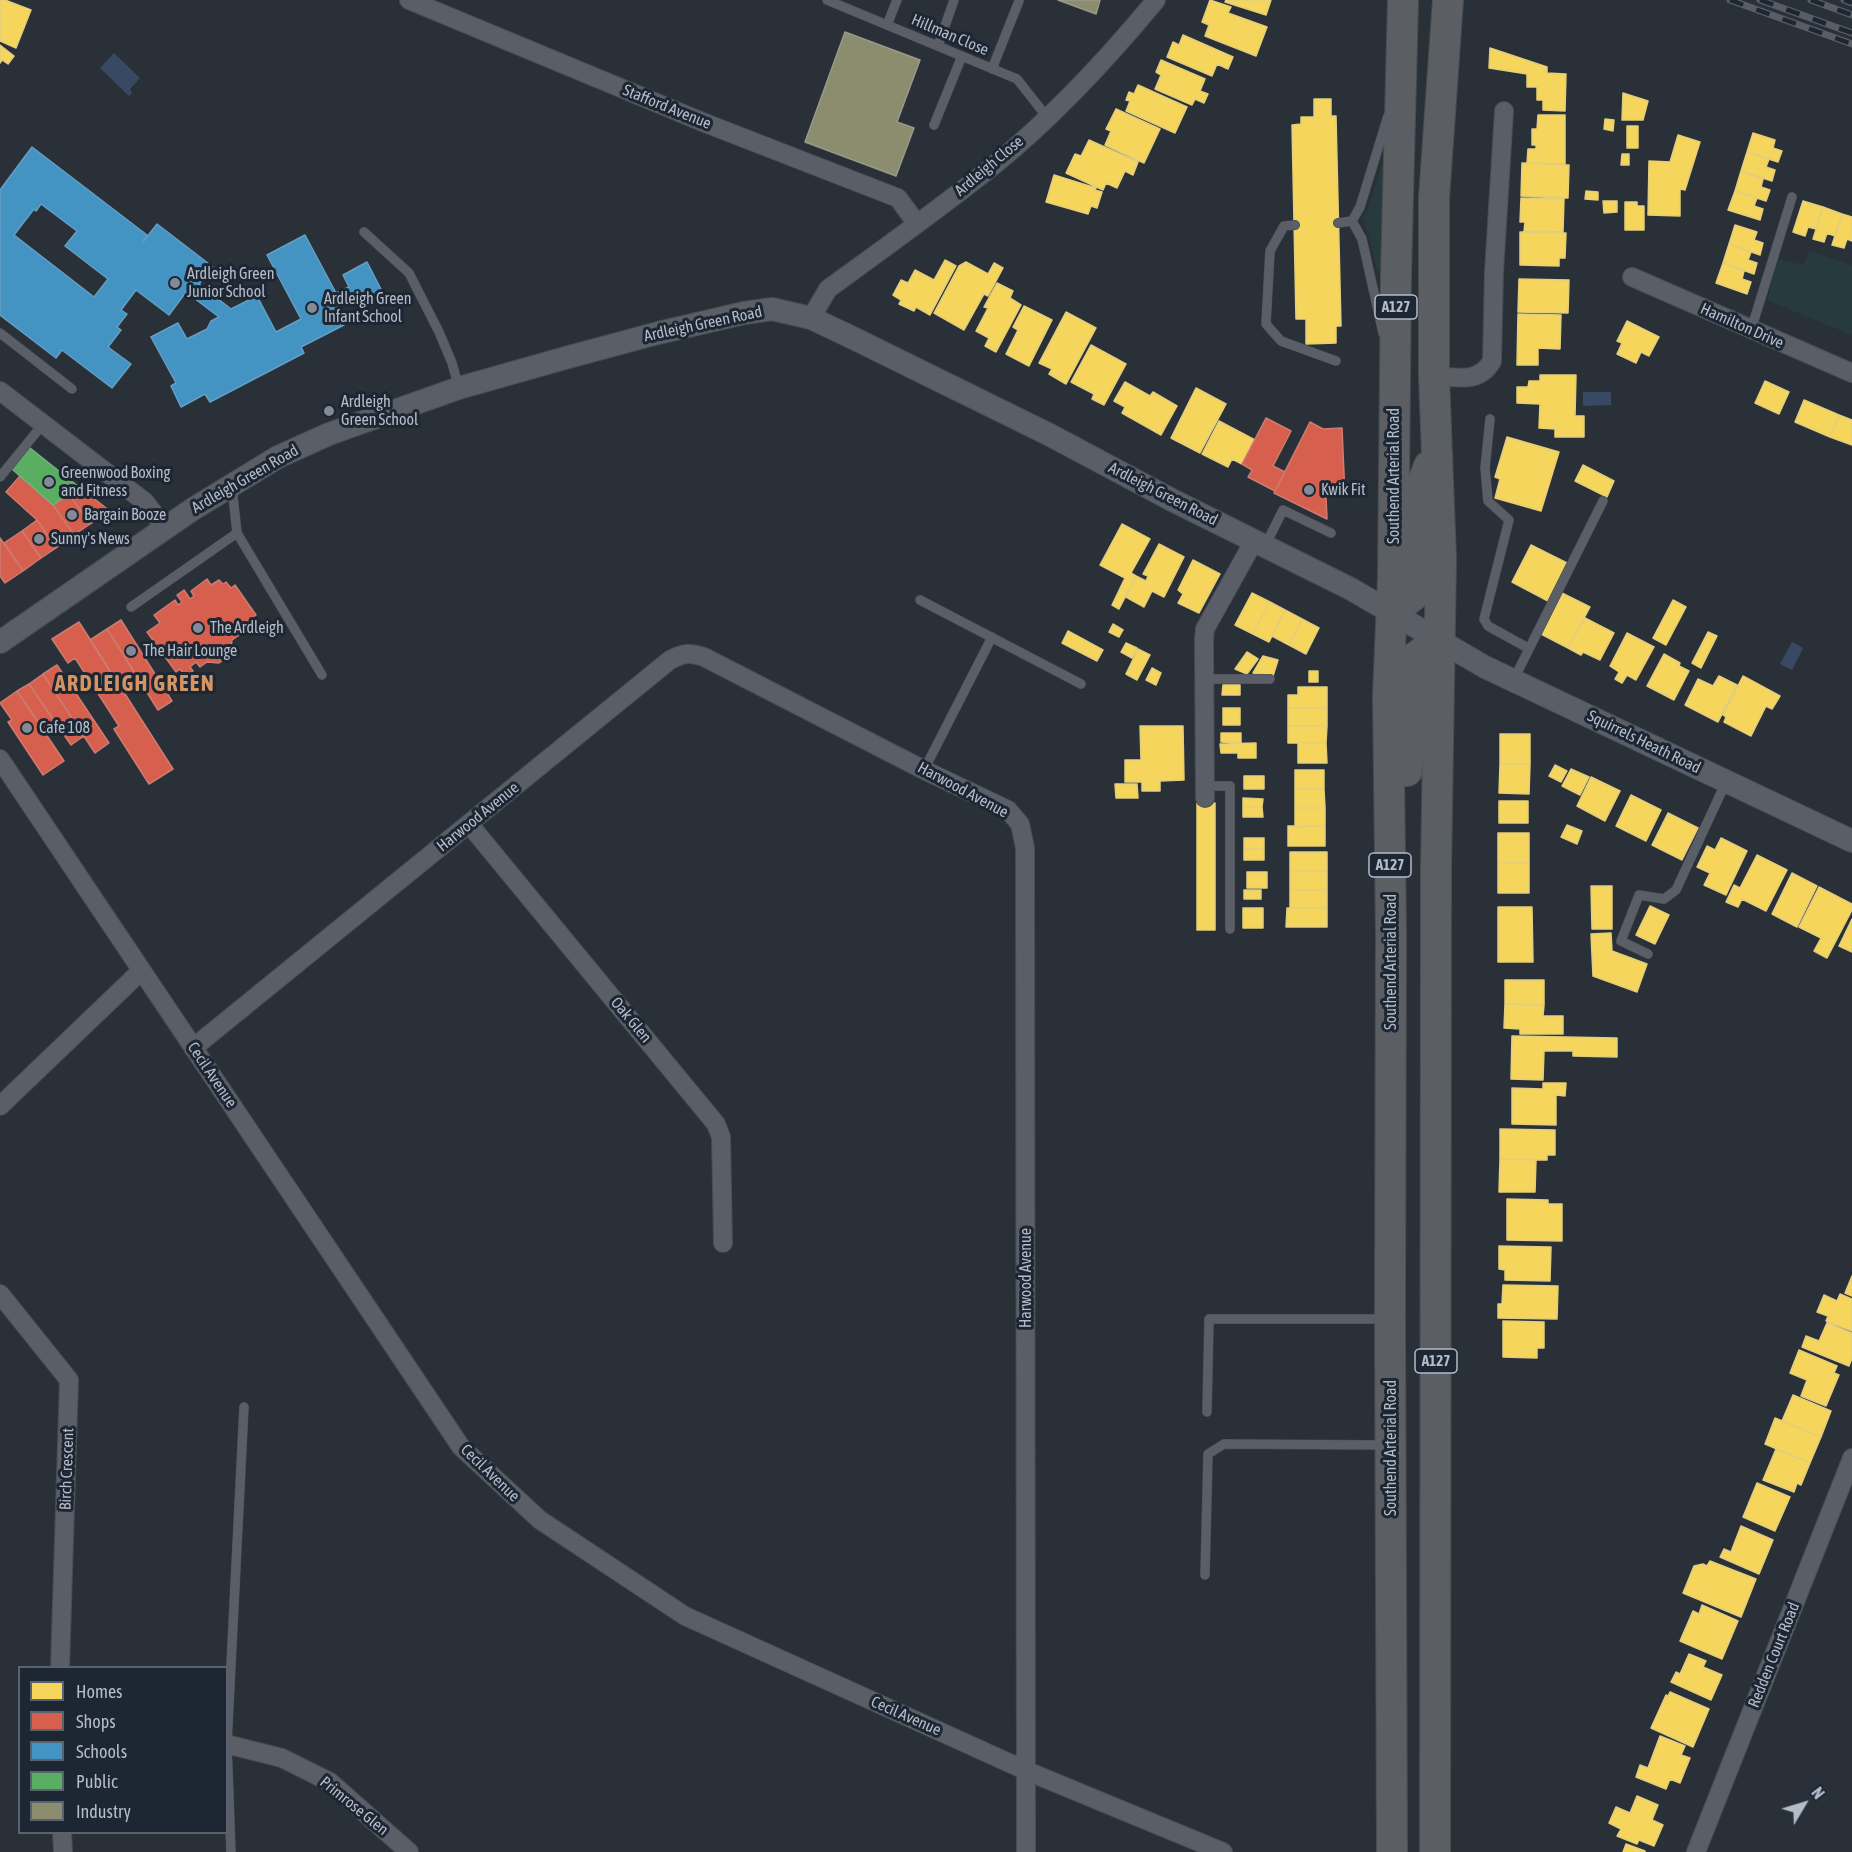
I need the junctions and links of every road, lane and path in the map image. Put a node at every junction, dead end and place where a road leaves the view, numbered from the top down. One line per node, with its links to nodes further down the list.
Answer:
1 (409, 0): 20 (street, Stafford Avenue)
2 (826, 0): 9 (lane, Hillman Close)
3 (897, 0): 9 (lane)
4 (954, 0): 10 (lane)
5 (1156, 0): 15 (street, Ardleigh Close)
6 (1019, 1): 12 (lane)
7 (1403, 1): 13 (highway, Southend Arterial Road / A127)
8 (1448, 9): 29 (highway, A127)
9 (887, 25): 10 (lane, Hillman Close)
10 (938, 46): 11 (lane, Hillman Close)
11 (962, 56): 12 (lane, Hillman Close); 16 (lane)
12 (992, 69): 15 (lane, Hillman Close)
13 (1401, 83): 18 (lane); 30 (highway, Southend Arterial Road / A127)
14 (1504, 111): 29 (street)
15 (1047, 117): 20 (street, Ardleigh Close)
16 (934, 125)
17 (1792, 197): 25 (lane)
18 (1352, 221): 19 (lane); 30 (lane)
19 (1338, 223)
20 (917, 224): 24 (street, Ardleigh Close)
21 (1294, 225): 27 (lane)
22 (364, 232): 31 (lane)
23 (1632, 277): 25 (street, Hamilton Drive)
24 (811, 318): 31 (street, Ardleigh Green Road); 43 (street, Ardleigh Green Road)
25 (1751, 330): 28 (street, Hamilton Drive)
26 (0, 333): 32 (lane)
27 (1336, 361)
28 (1852, 373)
29 (1434, 376): 36 (highway, A127)
30 (1395, 385): 46 (highway, Southend Arterial Road / A127)
31 (459, 388): 38 (street, Ardleigh Green Road)
32 (72, 389)
33 (0, 391): 35 (street)
34 (1490, 419): 50 (lane)
35 (43, 424): 37 (lane); 40 (street)
36 (1436, 448): 46 (highway, A127); 48 (highway, A127)
37 (0, 477)
38 (232, 484): 40 (street, Ardleigh Green Road); 41 (lane)
39 (1603, 501): 50 (lane)
40 (165, 528): 49 (street, Ardleigh Green Road)
41 (237, 533): 45 (lane); 51 (lane)
42 (1330, 533): 43 (lane)
43 (1259, 543): 46 (street, Ardleigh Green Road); 52 (street)
44 (920, 600): 47 (lane)
45 (131, 607)
46 (1392, 612): 48 (street, Ardleigh Green Road); 60 (highway, Southend Arterial Road / A127)
47 (992, 637): 55 (lane); 57 (lane)
48 (1438, 640): 54 (street, Squirrels Heath Road); 60 (highway); 88 (highway, A127)
49 (0, 642)
50 (1528, 648): 54 (lane)
51 (322, 675)
52 (1204, 679): 53 (lane); 59 (street)
53 (1270, 679)
54 (1514, 679): 58 (street, Squirrels Heath Road)
55 (1081, 684)
56 (0, 759): 65 (street, Cecil Avenue)
57 (924, 770): 61 (street, Harwood Avenue); 80 (street, Harwood Avenue)
58 (1726, 782): 62 (street, Squirrels Heath Road); 64 (lane)
59 (1205, 792): 63 (lane)
60 (1390, 795): 70 (highway, Southend Arterial Road / A127)
61 (469, 824): 66 (street, Harwood Avenue); 68 (street, Oak Glen)
62 (1852, 842)
63 (1230, 929)
64 (1648, 954)
65 (141, 971): 66 (street, Cecil Avenue); 67 (street)
66 (193, 1048): 80 (street, Cecil Avenue)
67 (0, 1106)
68 (723, 1243)
69 (0, 1294): 76 (street, Birch Crescent)
70 (1390, 1319): 72 (lane); 73 (highway, Southend Arterial Road / A127)
71 (244, 1407): 77 (lane)
72 (1207, 1412)
73 (1390, 1445): 75 (lane); 82 (highway, Southend Arterial Road / A127)
74 (1852, 1458): 89 (street, Redden Court Road)
75 (1205, 1575)
76 (60, 1666)
77 (228, 1724)
78 (228, 1744): 85 (street, Primrose Glen)
79 (228, 1771): 84 (lane)
80 (1026, 1771): 86 (street, Harwood Avenue); 87 (street, Cecil Avenue)
81 (62, 1834): 83 (street)
82 (1391, 1850)
83 (63, 1852)
84 (231, 1852)
85 (409, 1852)
86 (1026, 1852)
87 (1223, 1852)
88 (1435, 1852)
89 (1696, 1852)

